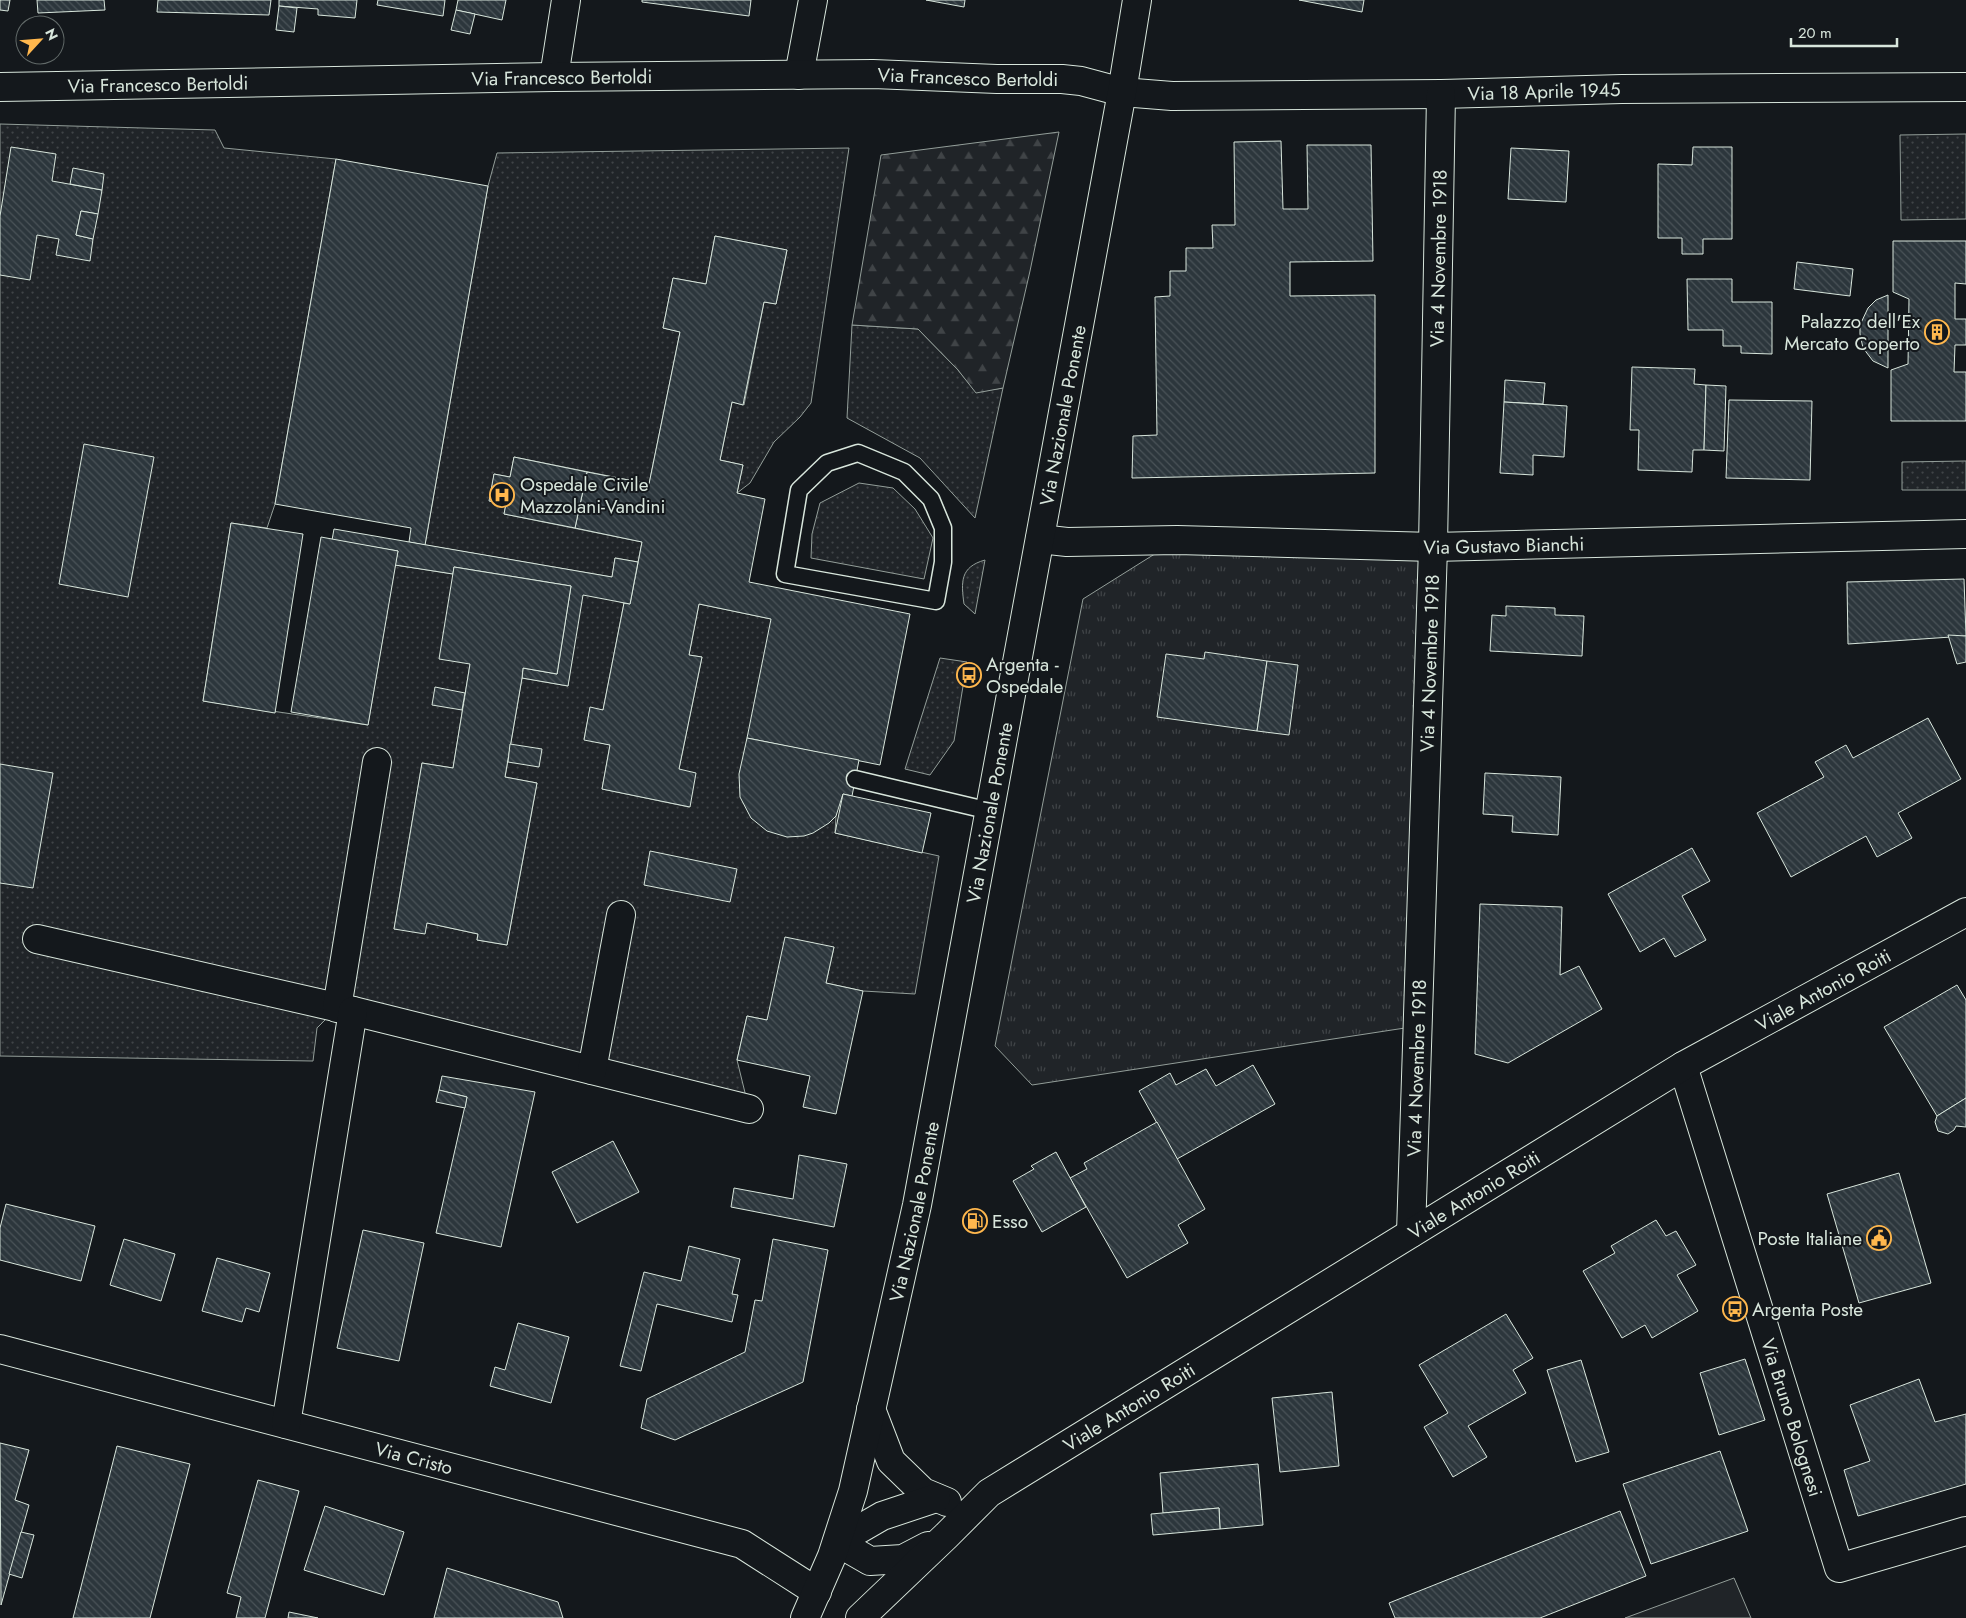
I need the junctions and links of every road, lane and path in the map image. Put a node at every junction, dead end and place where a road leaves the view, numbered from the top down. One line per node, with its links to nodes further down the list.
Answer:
1 (566, 0): 5 (street)
2 (813, 0): 4 (street)
3 (1137, 0): 8 (street, Via Nazionale Ponente)
4 (799, 75): 5 (street, Via Francesco Bertoldi); 8 (street, Via Francesco Bertoldi)
5 (554, 77): 6 (street, Via Francesco Bertoldi)
6 (0, 87)
7 (1966, 87): 9 (street, Via 18 Aprile 1945)
8 (1122, 92): 9 (street, Via 18 Aprile 1945); 12 (street, Via Nazionale Ponente)
9 (1441, 94): 13 (street, Via 4 Novembre 1918)
10 (827, 463): 10 (lane)
11 (1966, 534): 13 (street, Via Gustavo Bianchi)
12 (1040, 540): 13 (street, Via Gustavo Bianchi); 16 (street, Via Nazionale Ponente)
13 (1432, 547): 24 (street, Via 4 Novembre 1918)
14 (377, 762): 20 (street)
15 (855, 779): 16 (lane)
16 (990, 811): 26 (street, Via Nazionale Ponente)
17 (1966, 912): 21 (street, Viale Antonio Roiti)
18 (621, 915): 22 (street)
19 (37, 939): 20 (street)
20 (345, 1010): 22 (street); 27 (street)
21 (1683, 1066): 24 (street, Viale Antonio Roiti); 30 (street, Via Bruno Bolognesi)
22 (592, 1070): 23 (street)
23 (749, 1109)
24 (1411, 1234): 28 (street, Viale Antonio Roiti)
25 (0, 1349): 27 (street, Via Cristo)
26 (872, 1409): 29 (street, Viale Antonio Roiti); 32 (street, Via Nazionale Ponente)
27 (286, 1424): 33 (street, Via Cristo)
28 (989, 1493): 29 (street, Viale Antonio Roiti); 31 (street, Viale Antonio Roiti)
29 (936, 1498): 32 (street, Viale Antonio Roiti)
30 (1966, 1531)
31 (946, 1536): 32 (street, Viale Antonio Roiti); 35 (street, Viale Antonio Roiti)
32 (837, 1542): 33 (street, Via Nazionale Ponente)
33 (817, 1592): 34 (street, Via Nazionale Ponente)
34 (805, 1618)
35 (860, 1618)

